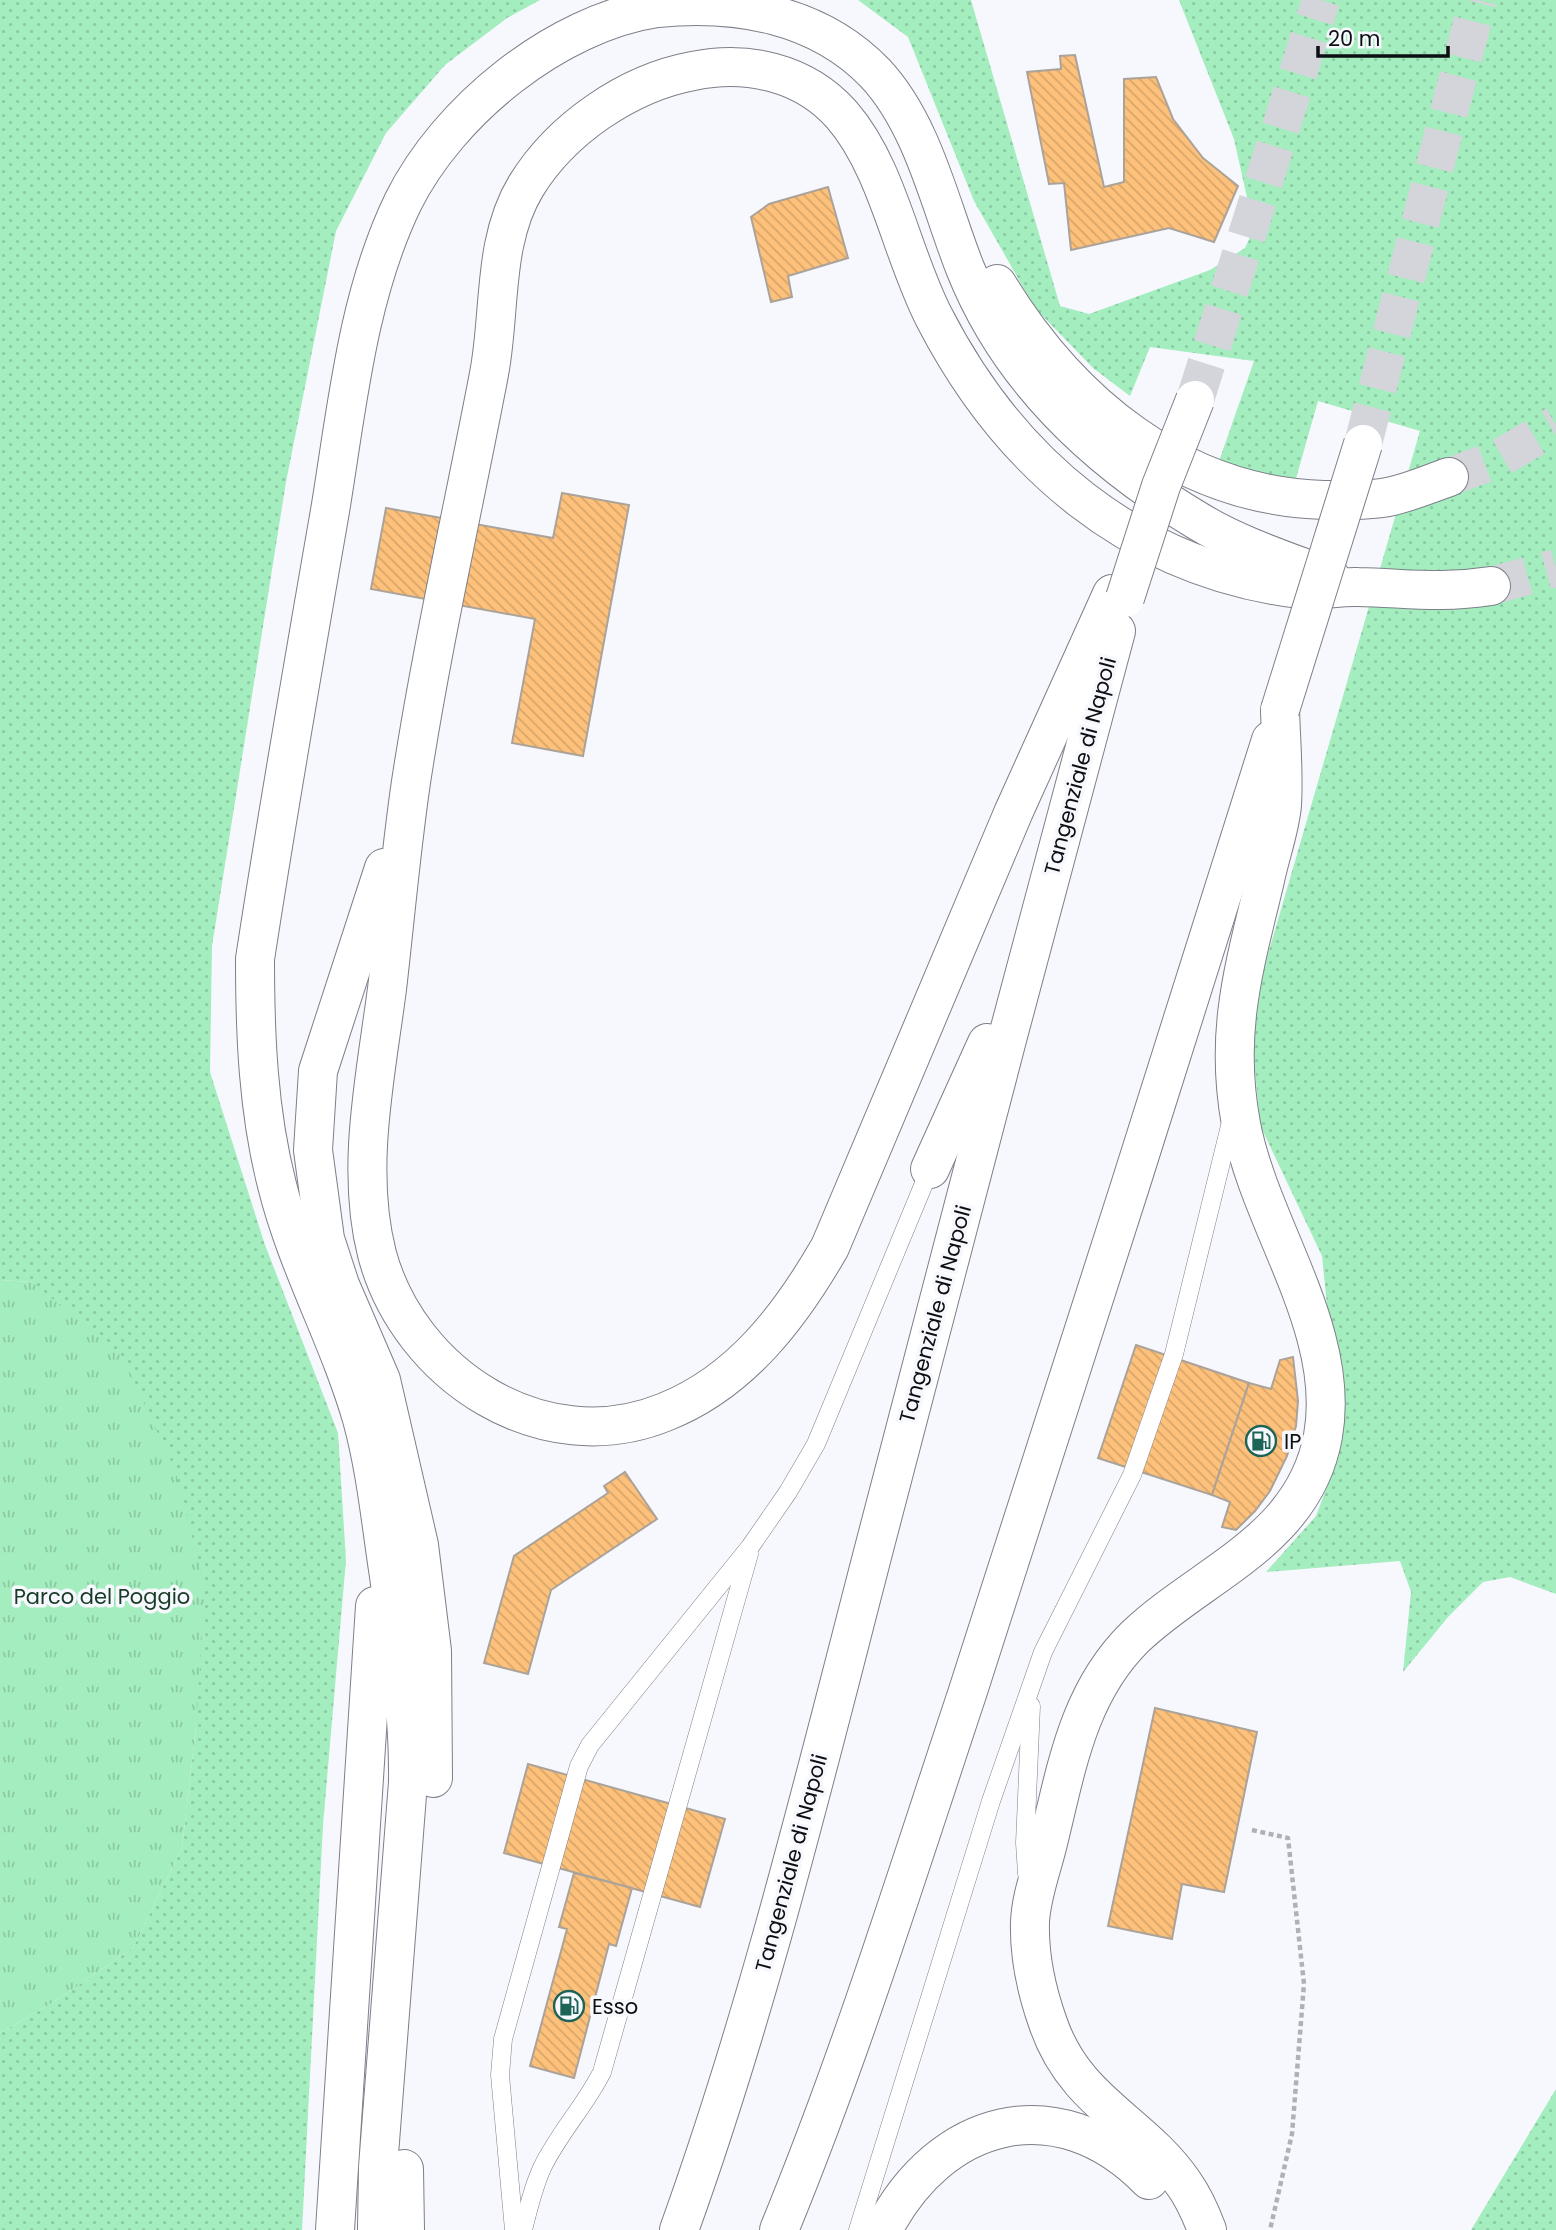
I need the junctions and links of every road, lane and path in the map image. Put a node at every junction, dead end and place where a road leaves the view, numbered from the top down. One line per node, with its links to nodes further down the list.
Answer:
1 (936, 192): 4 (highway); 5 (highway); 13 (highway)
2 (1195, 400): 7 (highway, bridge)
3 (1363, 444): 8 (highway, bridge)
4 (1449, 477)
5 (1353, 586): 6 (highway); 9 (highway)
6 (1490, 586)
7 (1119, 596): 9 (highway); 10 (highway, Tangenziale di Napoli)
8 (1280, 710): 11 (highway); 24 (highway)
9 (411, 782): 20 (highway)
10 (1032, 942): 12 (highway); 23 (highway, Tangenziale di Napoli)
11 (1236, 1082): 15 (lane); 17 (highway)
12 (930, 1168): 14 (lane)
13 (374, 1471): 18 (highway); 19 (highway)
14 (750, 1547): 21 (lane); 22 (lane)
15 (1033, 1685): 17 (lane); 25 (lane)
16 (1252, 1830): 29 (path)
17 (1030, 1919): 28 (highway)
18 (335, 2230)
19 (377, 2230)
20 (405, 2230)
21 (514, 2230)
22 (523, 2230)
23 (679, 2230)
24 (779, 2230)
25 (858, 2230)
26 (883, 2230): 27 (highway)
27 (1180, 2230)
28 (1207, 2230)
29 (1269, 2230)

